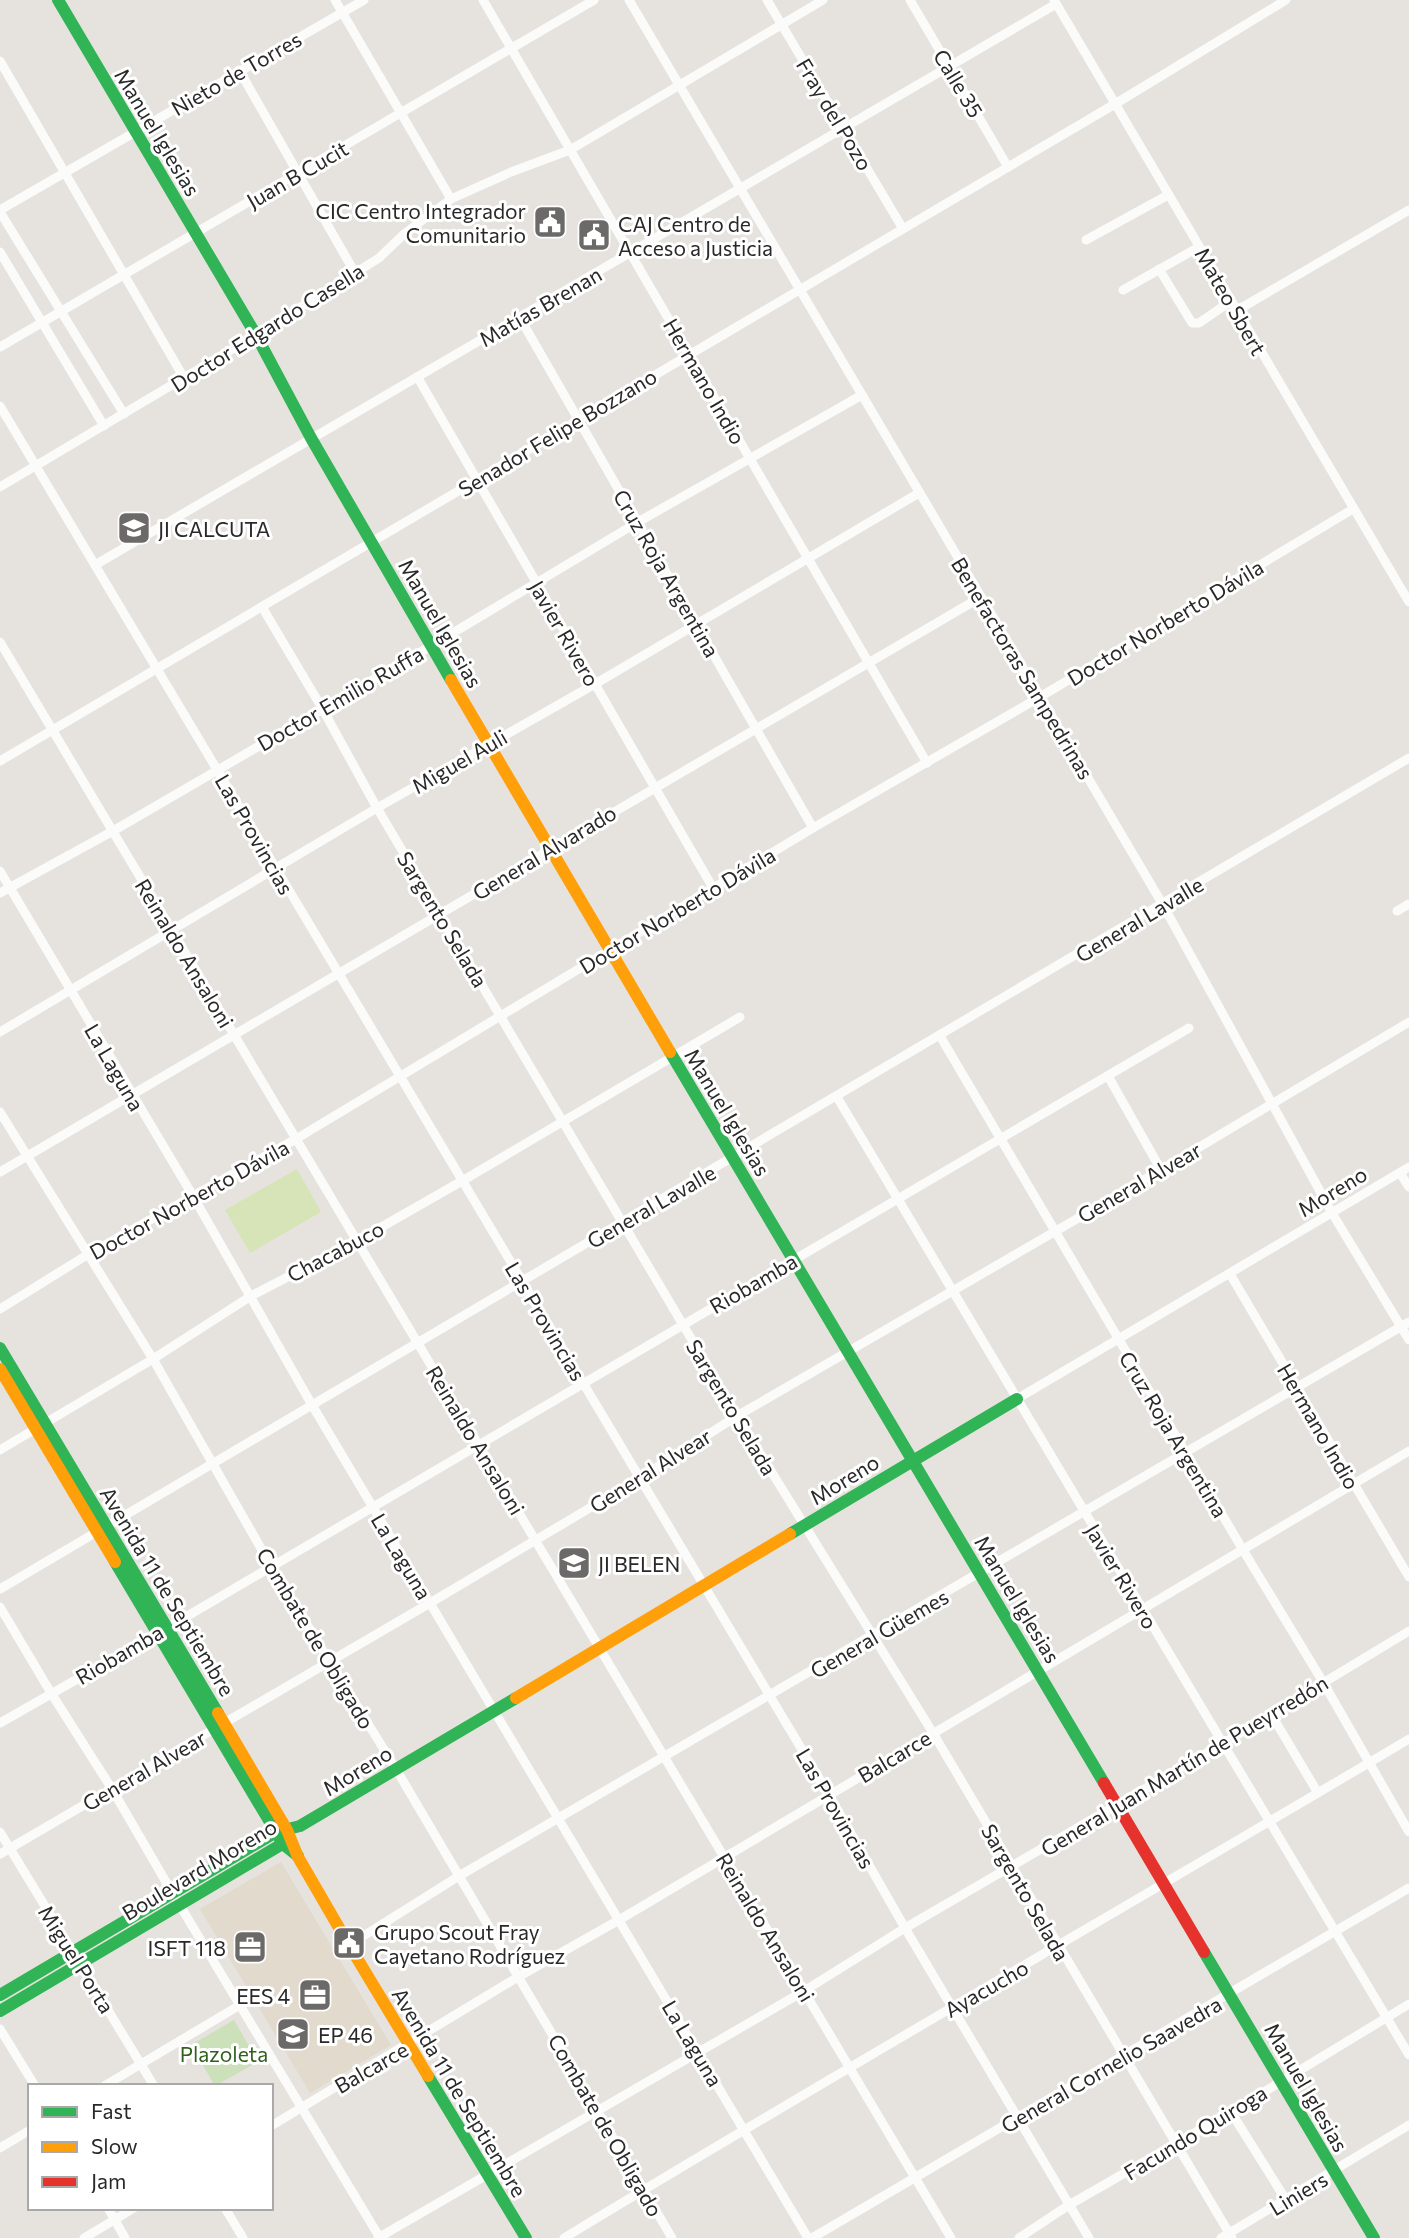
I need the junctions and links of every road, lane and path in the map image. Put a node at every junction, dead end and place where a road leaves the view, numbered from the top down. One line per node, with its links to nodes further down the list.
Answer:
1 (58, 0): 22 (street, Manuel Iglesias)
2 (335, 0): 12 (street)
3 (363, 0): 12 (street, Nieto de Torres)
4 (483, 0): 14 (street, Hermano Indio)
5 (594, 0): 14 (street, Juan B Cucit)
6 (629, 0): 18 (street, Benefactoras Sampedrinas)
7 (768, 0): 13 (street, Fray del Pozo)
8 (823, 0): 13 (street, Doctor Edgardo Casella)
9 (910, 0): 16 (street, Calle 35)
10 (1286, 0): 19 (street, Senador Felipe Bozzano)
11 (1055, 2): 16 (street, Matías Brenan); 19 (street, Mateo Sbert)
12 (342, 13): 17 (street, Nieto de Torres); 20 (street)
13 (782, 24): 18 (street, Doctor Edgardo Casella); 21 (street, Fray del Pozo)
14 (511, 48): 20 (street, Juan B Cucit); 23 (street, Hermano Indio)
15 (0, 61): 25 (street)
16 (949, 66): 21 (street, Matías Brenan); 24 (street, Calle 35)
17 (239, 70): 22 (street, Nieto de Torres); 26 (street)
18 (679, 86): 23 (street, Doctor Edgardo Casella); 27 (street, Benefactoras Sampedrinas)
19 (1115, 104): 24 (street, Senador Felipe Bozzano); 28 (street, Mateo Sbert)
20 (400, 113): 26 (street, Juan B Cucit); 29 (street)
21 (843, 128): 27 (street, Matías Brenan); 32 (street, Fray del Pozo)
22 (136, 132): 25 (street, Nieto de Torres); 33 (street, Manuel Iglesias)
23 (570, 150): 29 (street, Doctor Edgardo Casella); 37 (street, Hermano Indio)
24 (1008, 167): 32 (street, Senador Felipe Bozzano)
25 (63, 172): 31 (street, Nieto de Torres); 40 (street)
26 (299, 173): 33 (street, Juan B Cucit); 39 (street)
27 (740, 189): 37 (street, Matías Brenan); 42 (street, Benefactoras Sampedrinas)
28 (1168, 195): 34 (street); 35 (street, Mateo Sbert)
29 (451, 199): 39 (street, Doctor Edgardo Casella)
30 (1409, 210): 45 (street)
31 (0, 211): 44 (street)
32 (903, 229): 42 (street, Senador Felipe Bozzano)
33 (195, 233): 40 (street, Juan B Cucit); 48 (street, Manuel Iglesias)
34 (1086, 240)
35 (1199, 247): 38 (street); 43 (street, Mateo Sbert)
36 (0, 252): 47 (street)
37 (631, 253): 46 (street, Matías Brenan); 50 (street, Hermano Indio)
38 (1159, 269): 41 (street); 43 (street)
39 (355, 273): 48 (street, Doctor Edgardo Casella)
40 (122, 276): 44 (street, Juan B Cucit); 52 (street)
41 (1123, 289)
42 (799, 290): 50 (street, Senador Felipe Bozzano); 53 (street, Benefactoras Sampedrinas)
43 (1231, 301): 45 (street, Mateo Sbert)
44 (62, 311): 47 (street, Juan B Cucit); 55 (street)
45 (1236, 311): 64 (street, Mateo Sbert)
46 (520, 317): 51 (street, Matías Brenan); 56 (street, Cruz Roja Argentina)
47 (43, 322): 49 (street, Juan B Cucit); 57 (street)
48 (256, 335): 52 (street, Doctor Edgardo Casella); 58 (street, Manuel Iglesias)
49 (0, 347)
50 (690, 354): 56 (street, Senador Felipe Bozzano); 59 (street, Hermano Indio)
51 (418, 377): 58 (street, Matías Brenan); 61 (street, Javier Rivero)
52 (184, 379): 55 (street, Doctor Edgardo Casella)
53 (862, 395): 59 (street, Doctor Emilio Ruffa); 63 (street, Benefactoras Sampedrinas)
54 (0, 405): 60 (street, Las Provincias)
55 (124, 414): 57 (street, Doctor Edgardo Casella)
56 (579, 420): 61 (street, Senador Felipe Bozzano); 65 (street, Cruz Roja Argentina)
57 (104, 426): 60 (street, Doctor Edgardo Casella)
58 (311, 438): 66 (street, Manuel Iglesias); 68 (street, Matías Brenan)
59 (750, 458): 65 (street, Doctor Emilio Ruffa); 67 (street, Hermano Indio)
60 (36, 466): 62 (street, Doctor Edgardo Casella); 68 (street, Las Provincias)
61 (477, 480): 66 (street, Senador Felipe Bozzano); 69 (street, Javier Rivero)
62 (0, 488)
63 (919, 493): 67 (street, Miguel Auli); 70 (street, Benefactoras Sampedrinas)
64 (1353, 509): 71 (street, Mateo Sbert); 79 (street, Doctor Norberto Dávila)
65 (638, 522): 69 (street, Doctor Emilio Ruffa); 73 (street, Cruz Roja Argentina)
66 (371, 542): 72 (street, Senador Felipe Bozzano); 75 (street, Manuel Iglesias)
67 (809, 558): 73 (street, Miguel Auli); 76 (street, Hermano Indio)
68 (95, 565): 77 (street, Las Provincias)
69 (536, 583): 75 (street, Doctor Emilio Ruffa); 78 (street, Javier Rivero)
70 (981, 597): 76 (street, General Alvarado); 79 (street, Benefactoras Sampedrinas)
71 (1409, 602)
72 (262, 607): 77 (street, Senador Felipe Bozzano); 80 (street, Sargento Selada)
73 (696, 625): 78 (street, Miguel Auli); 81 (street, Cruz Roja Argentina)
74 (0, 642): 82 (street, Reinaldo Ansaloni)
75 (431, 646): 80 (street, Doctor Emilio Ruffa); 83 (street, Manuel Iglesias)
76 (869, 662): 81 (street, General Alvarado); 86 (street, Hermano Indio)
77 (157, 668): 82 (street, Senador Felipe Bozzano); 87 (street, Las Provincias)
78 (595, 684): 83 (street, Miguel Auli); 88 (street, Javier Rivero)
79 (1040, 697): 86 (street, Doctor Norberto Dávila); 99 (street, Benefactoras Sampedrinas)
80 (322, 708): 87 (street, Doctor Emilio Ruffa); 89 (street, Sargento Selada)
81 (756, 728): 88 (street, General Alvarado); 90 (street, Cruz Roja Argentina)
82 (52, 730): 85 (street, Senador Felipe Bozzano); 91 (street, Reinaldo Ansaloni)
83 (488, 744): 89 (street, Miguel Auli); 92 (street, Manuel Iglesias)
84 (1409, 758): 99 (street, General Lavalle)
85 (0, 761)
86 (927, 763): 90 (street, Doctor Norberto Dávila)
87 (217, 769): 91 (street, Doctor Emilio Ruffa); 93 (street, Las Provincias)
88 (655, 787): 92 (street, General Alvarado); 96 (street, Javier Rivero)
89 (377, 808): 93 (street, Miguel Auli); 101 (street, Sargento Selada)
90 (813, 828): 96 (street, Doctor Norberto Dávila)
91 (113, 831): 95 (street, Doctor Emilio Ruffa); 102 (street, Reinaldo Ansaloni)
92 (551, 848): 101 (street, General Alvarado); 103 (street, Manuel Iglesias)
93 (274, 868): 102 (street, Miguel Auli); 104 (street, Las Provincias)
94 (0, 872): 95 (street, La Laguna)
95 (10, 887): 97 (street, Doctor Emilio Ruffa); 105 (street, La Laguna)
96 (713, 888): 103 (street, Doctor Norberto Dávila)
97 (0, 893)
98 (1409, 904): 100 (street)
99 (1163, 905): 112 (street, General Lavalle); 118 (street, Benefactoras Sampedrinas)
100 (1397, 911)
101 (440, 914): 104 (street, General Alvarado); 106 (street, Sargento Selada)
102 (172, 930): 105 (street, Miguel Auli); 111 (street, Reinaldo Ansaloni)
103 (610, 951): 106 (street, Doctor Norberto Dávila); 113 (street, Manuel Iglesias)
104 (340, 974): 111 (street, General Alvarado); 114 (street, Las Provincias)
105 (70, 989): 110 (street, Miguel Auli); 116 (street, La Laguna)
106 (500, 1017): 114 (street, Doctor Norberto Dávila); 120 (street, Sargento Selada)
107 (740, 1017): 113 (street, Chacabuco)
108 (1409, 1022): 118 (street, General Alvear)
109 (1189, 1028): 115 (street, Riobamba)
110 (0, 1032)
111 (234, 1034): 116 (street, General Alvarado); 121 (street, Reinaldo Ansaloni)
112 (940, 1036): 117 (street, General Lavalle); 122 (street, Cruz Roja Argentina)
113 (673, 1056): 120 (street, Chacabuco); 124 (street, Manuel Iglesias)
114 (400, 1076): 121 (street, Doctor Norberto Dávila); 128 (street, Las Provincias)
115 (1108, 1076): 122 (street, Riobamba); 125 (street)
116 (131, 1094): 123 (street, General Alvarado); 130 (street, La Laguna)
117 (837, 1097): 124 (street, General Lavalle); 131 (street, Javier Rivero)
118 (1271, 1103): 125 (street, General Alvear); 132 (street, Benefactoras Sampedrinas)
119 (0, 1112): 123 (street, Combate de Obligado)
120 (562, 1121): 128 (street, Chacabuco); 133 (street, Sargento Selada)
121 (296, 1139): 130 (street, Doctor Norberto Dávila); 135 (street, Reinaldo Ansaloni)
122 (1000, 1139): 131 (street, Riobamba); 134 (street, Cruz Roja Argentina)
123 (27, 1157): 127 (street, General Alvarado); 136 (street, Combate de Obligado)
124 (733, 1158): 133 (street, General Lavalle); 137 (street, Manuel Iglesias)
125 (1161, 1170): 134 (street, General Alvear)
126 (1405, 1170): 129 (street); 132 (street, Moreno)
127 (0, 1172)
128 (463, 1181): 135 (street, Chacabuco); 139 (street, Las Provincias)
129 (1409, 1187)
130 (193, 1196): 136 (street, Doctor Norberto Dávila); 141 (street, La Laguna)
131 (897, 1199): 137 (street, Riobamba); 140 (street, Javier Rivero)
132 (1332, 1213): 138 (street, Moreno); 144 (street, Benefactoras Sampedrinas)
133 (622, 1223): 139 (street, General Lavalle); 143 (street, Sargento Selada)
134 (1055, 1231): 140 (street, General Alvear); 145 (street, Cruz Roja Argentina)
135 (356, 1241): 141 (street, Chacabuco); 147 (street, Reinaldo Ansaloni)
136 (87, 1255): 142 (street, Doctor Norberto Dávila); 150 (street, Combate de Obligado)
137 (794, 1259): 143 (street, Riobamba); 149 (street, Manuel Iglesias)
138 (1230, 1274): 145 (street, Moreno); 153 (street, Hermano Indio)
139 (523, 1281): 147 (street, General Lavalle); 152 (street, Las Provincias)
140 (952, 1290): 149 (street, General Alvear); 154 (street, Javier Rivero)
141 (251, 1296): 150 (street, Chacabuco); 155 (street, La Laguna)
142 (0, 1309)
143 (682, 1324): 152 (street, Riobamba); 156 (street, Sargento Selada)
144 (1405, 1324): 146 (street, Benefactoras Sampedrinas); 153 (street, General Güemes)
145 (1118, 1339): 154 (street, Moreno); 161 (street, Cruz Roja Argentina)
146 (1409, 1340)
147 (418, 1343): 155 (street, General Lavalle); 158 (street, Reinaldo Ansaloni)
148 (0, 1348): 157 (street, Avenida 11 de Septiembre)
149 (848, 1351): 156 (street, General Alvear); 162 (street, Manuel Iglesias)
150 (153, 1359): 157 (street, Chacabuco); 163 (street, Combate de Obligado)
151 (0, 1369): 157 (street, Avenida 11 de Septiembre)
152 (583, 1382): 158 (street, Riobamba); 164 (street, Las Provincias)
153 (1297, 1387): 161 (street, General Güemes); 165 (street, Hermano Indio)
154 (1017, 1399): 162 (street, Moreno); 167 (street, Javier Rivero)
155 (312, 1405): 163 (street, General Lavalle); 166 (street, La Laguna)
156 (737, 1416): 164 (street, General Alvear); 168 (street, Sargento Selada)
157 (41, 1427): 159 (street, Chacabuco); 169 (street, Avenida 11 de Septiembre)
158 (478, 1444): 166 (street, Riobamba); 170 (street, Reinaldo Ansaloni)
159 (0, 1450)
160 (1409, 1451): 165 (street, Balcarce)
161 (1186, 1453): 167 (street, General Güemes); 171 (street, Cruz Roja Argentina)
162 (913, 1460): 168 (street, Moreno); 173 (street, Manuel Iglesias)
163 (212, 1464): 169 (street, General Lavalle); 172 (street, Combate de Obligado)
164 (640, 1478): 170 (street, General Alvear); 175 (street, Las Provincias)
165 (1353, 1484): 171 (street, Balcarce); 174 (street, Hermano Indio)
166 (372, 1506): 172 (street, Riobamba); 177 (street, La Laguna)
167 (1084, 1512): 173 (street, General Güemes); 179 (street, Javier Rivero)
168 (805, 1525): 175 (street, Moreno); 182 (street, Sargento Selada)
169 (101, 1528): 176 (street, General Lavalle); 180 (street, Avenida 11 de Septiembre)
170 (535, 1540): 177 (street, General Alvear); 183 (street, Reinaldo Ansaloni)
171 (1243, 1550): 179 (street, Balcarce); 186 (street, Cruz Roja Argentina)
172 (271, 1566): 180 (street, Riobamba); 184 (street, Combate de Obligado)
173 (980, 1573): 182 (street, General Güemes); 185 (street, Manuel Iglesias)
174 (1409, 1577)
175 (703, 1584): 183 (street, Moreno); 188 (street, Las Provincias)
176 (0, 1589)
177 (430, 1603): 184 (street, General Alvear); 189 (street, La Laguna)
178 (0, 1607): 187 (street)
179 (1142, 1610): 185 (street, Balcarce); 195 (street, Javier Rivero)
180 (162, 1630): 187 (street, Riobamba); 192 (street, Avenida 11 de Septiembre)
181 (1409, 1631): 186 (street, General Juan Martín de Pueyrredón)
182 (874, 1636): 188 (street, General Güemes); 193 (street, Sargento Selada)
183 (598, 1646): 189 (street, Moreno); 196 (street, Reinaldo Ansaloni)
184 (329, 1660): 192 (street, General Alvear); 198 (street, Combate de Obligado)
185 (1038, 1671): 193 (street, Balcarce); 202 (street, Manuel Iglesias)
186 (1323, 1682): 190 (street, General Juan Martín de Pueyrredón); 197 (street, Cruz Roja Argentina)
187 (51, 1693): 191 (street, Riobamba); 199 (street)
188 (770, 1696): 196 (street, General Güemes); 201 (street, Las Provincias)
189 (494, 1711): 198 (street, Moreno); 203 (street, La Laguna)
190 (1271, 1714): 195 (street, General Juan Martín de Pueyrredón); 200 (street)
191 (0, 1723)
192 (219, 1726): 199 (street, General Alvear); 208 (street, Avenida 11 de Septiembre)
193 (933, 1733): 201 (street, Balcarce); 212 (street, Sargento Selada)
194 (1409, 1739): 197 (street, Ayacucho)
195 (1222, 1744): 202 (street, General Juan Martín de Pueyrredón); 204 (street, Javier Rivero)
196 (665, 1758): 203 (street, General Güemes); 211 (street, Reinaldo Ansaloni)
197 (1368, 1763): 200 (street, Ayacucho); 207 (street, Cruz Roja Argentina)
198 (396, 1769): 205 (street, Moreno); 213 (street, Combate de Obligado)
199 (113, 1789): 209 (street, General Alvear); 216 (street)
200 (1318, 1793): 204 (street, Ayacucho)
201 (829, 1796): 211 (street, Balcarce); 218 (street, Las Provincias)
202 (1117, 1805): 212 (street, General Juan Martín de Pueyrredón); 214 (street, Manuel Iglesias)
203 (559, 1820): 213 (street, General Güemes); 217 (street, La Laguna)
204 (1269, 1822): 214 (street, Ayacucho); 219 (street, Javier Rivero)
205 (300, 1826): 208 (street, Boulevard Moreno)
206 (0, 1832): 209 (street, Miguel Porta)
207 (1409, 1832)
208 (284, 1836): 216 (street, Boulevard Moreno); 220 (street, Avenida 11 de Septiembre)
209 (10, 1848): 210 (street, General Alvear); 222 (street, Miguel Porta)
210 (0, 1854)
211 (724, 1858): 217 (street, Balcarce); 224 (street, Reinaldo Ansaloni)
212 (1012, 1867): 218 (street, General Juan Martín de Pueyrredón); 221 (street, Sargento Selada)
213 (459, 1877): 220 (street, General Güemes); 223 (street, Combate de Obligado)
214 (1164, 1884): 221 (street, Ayacucho); 225 (street, Manuel Iglesias)
215 (1409, 1888): 219 (street, General Cornelio Saavedra)
216 (176, 1899): 222 (street, Boulevard Moreno); 228 (street)
217 (619, 1920): 223 (street, Balcarce); 234 (street, La Laguna)
218 (905, 1928): 224 (street, General Juan Martín de Pueyrredón); 229 (street, Las Provincias)
219 (1334, 1932): 225 (street, General Cornelio Saavedra); 231 (street, Javier Rivero)
220 (349, 1944): 233 (street, Avenida 11 de Septiembre)
221 (1058, 1947): 229 (street, Ayacucho); 235 (street, Sargento Selada)
222 (76, 1958): 226 (street, Boulevard Moreno); 230 (street, Boulevard Moreno); 237 (street, Miguel Porta)
223 (519, 1977): 233 (street, Balcarce); 244 (street, Combate de Obligado)
224 (804, 1991): 234 (street, General Juan Martín de Pueyrredón); 238 (street, Reinaldo Ansaloni)
225 (1230, 1994): 235 (street, General Cornelio Saavedra); 239 (street, Manuel Iglesias)
226 (0, 1995)
227 (1409, 2004): 231 (street, Facundo Quiroga)
228 (240, 2005): 237 (street); 243 (street)
229 (954, 2007): 238 (street, Ayacucho); 246 (street, Las Provincias)
230 (0, 2011)
231 (1386, 2018): 236 (street, Javier Rivero); 239 (street, Facundo Quiroga)
232 (0, 2029): 240 (street)
233 (410, 2045): 243 (street, Balcarce); 254 (street, Avenida 11 de Septiembre)
234 (698, 2051): 244 (street, General Juan Martín de Pueyrredón); 249 (street, La Laguna)
235 (1124, 2054): 246 (street, General Cornelio Saavedra); 251 (street, Sargento Selada)
236 (1409, 2055)
237 (141, 2064): 241 (street); 242 (street, Miguel Porta)
238 (847, 2067): 249 (street, Ayacucho); 255 (street, Reinaldo Ansaloni)
239 (1282, 2080): 245 (street, Facundo Quiroga); 253 (street, Manuel Iglesias)
240 (34, 2084)
241 (107, 2084)
242 (152, 2084)
243 (301, 2108): 248 (street, Balcarce); 267 (street)
244 (598, 2110): 254 (street, General Juan Martín de Pueyrredón); 256 (street, Combate de Obligado)
245 (1231, 2112): 251 (street, Facundo Quiroga); 257 (street)
246 (1018, 2118): 255 (street, General Cornelio Saavedra); 258 (street, Las Provincias)
247 (1409, 2124): 253 (street, Liniers)
248 (273, 2125)
249 (744, 2129): 256 (street, Ayacucho); 271 (street, La Laguna)
250 (28, 2131): 252 (street)
251 (1176, 2144): 258 (street, Facundo Quiroga); 263 (street, Sargento Selada)
252 (0, 2148)
253 (1334, 2171): 257 (street, Liniers); 275 (street, Manuel Iglesias)
254 (489, 2175): 267 (street, General Juan Martín de Pueyrredón); 268 (street, Avenida 11 de Septiembre)
255 (916, 2179): 271 (street, General Cornelio Saavedra); 272 (street, Reinaldo Ansaloni)
256 (644, 2189): 269 (street, Ayacucho); 270 (street, Combate de Obligado)
257 (1286, 2200): 263 (street, Liniers)
258 (1069, 2205): 273 (street, Facundo Quiroga); 274 (street, Las Provincias)
259 (108, 2210): 262 (street)
260 (131, 2210): 262 (street)
261 (226, 2210): 266 (street)
262 (114, 2220): 264 (street); 265 (street)
263 (1227, 2236)
264 (84, 2238)
265 (125, 2238)
266 (243, 2238)
267 (379, 2238)
268 (526, 2238)
269 (564, 2238)
270 (672, 2238)
271 (810, 2238)
272 (951, 2238)
273 (1018, 2238)
274 (1089, 2238)
275 (1374, 2238)

